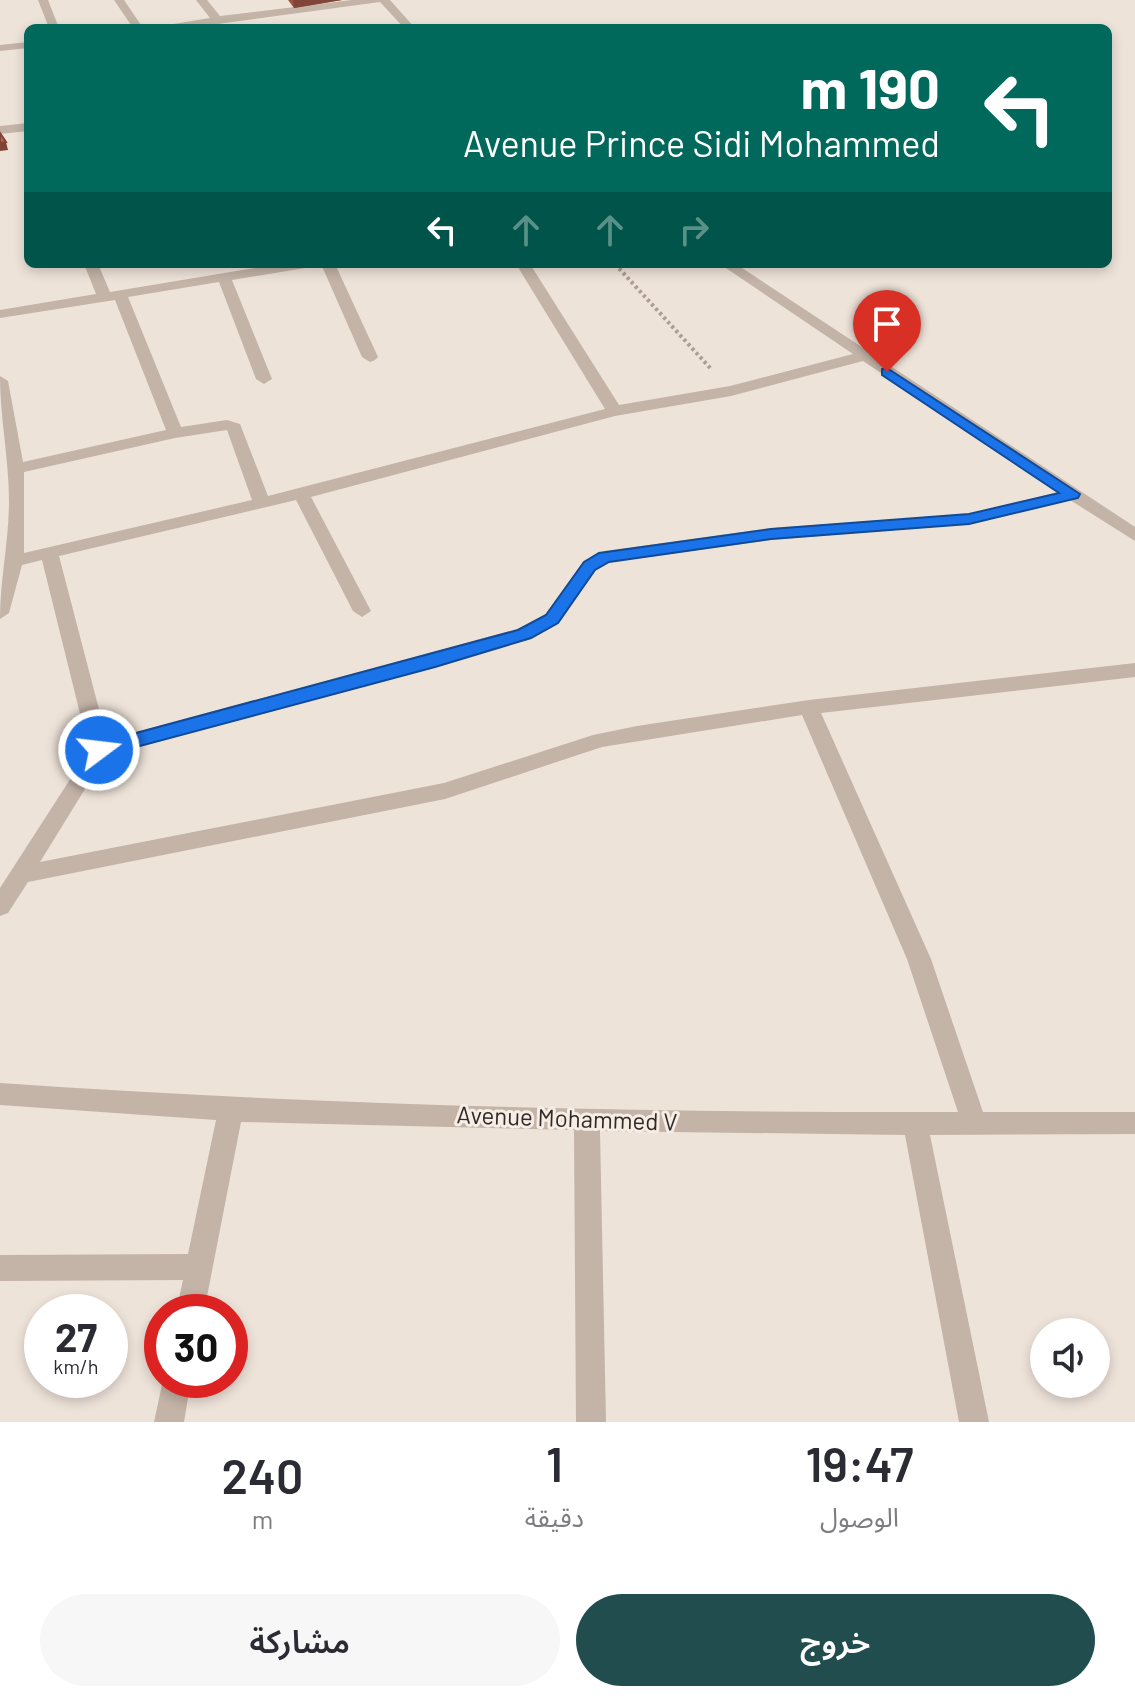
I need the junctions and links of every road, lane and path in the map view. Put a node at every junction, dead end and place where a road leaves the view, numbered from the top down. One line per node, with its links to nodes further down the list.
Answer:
1 (43, 0): 9 (street)
2 (119, 0): 10 (street)
3 (201, 0): 8 (street)
4 (279, 0): 7 (street)
5 (377, 0): 7 (street)
6 (384, 0): 12 (street)
7 (289, 12): 8 (street)
8 (218, 21): 11 (street)
9 (52, 24)
10 (135, 24)
11 (191, 24)
12 (406, 24)
13 (24, 45): 14 (street)
14 (0, 48)
15 (24, 127): 16 (street)
16 (0, 130)
17 (94, 268): 25 (street)
18 (207, 268): 24 (street)
19 (280, 268): 24 (street)
20 (330, 268): 28 (street)
21 (525, 268): 32 (street)
22 (619, 268): 31 (path)
23 (733, 268): 27 (street)
24 (218, 279): 25 (street); 29 (street)
25 (113, 296): 26 (street); 34 (street)
26 (0, 314)
27 (864, 356): 31 (street); 37 (street)
28 (370, 357)
29 (264, 379)
30 (0, 381): 33 (street)
31 (731, 391): 32 (street)
32 (614, 411): 36 (street)
33 (4, 413): 35 (street)
34 (175, 433): 35 (street); 38 (street)
35 (16, 469): 41 (street)
36 (301, 494): 38 (street); 42 (street)
37 (1072, 494): 39 (street); 46 (street)
38 (262, 503): 40 (street)
39 (1135, 535)
40 (49, 554): 41 (street); 46 (street)
41 (14, 561): 43 (street)
42 (362, 611)
43 (0, 613)
44 (1135, 670): 45 (street)
45 (809, 707): 47 (street); 53 (street)
46 (99, 750): 47 (street)
47 (22, 874): 48 (street)
48 (0, 907)
49 (0, 1094): 50 (street, Avenue Mohammed V)
50 (231, 1110): 51 (street, Avenue Mohammed V); 55 (street)
51 (587, 1119): 52 (street, Avenue Mohammed V); 60 (street)
52 (915, 1122): 53 (street, Avenue Mohammed V); 61 (street)
53 (974, 1123): 54 (street, Avenue Mohammed V)
54 (1135, 1123)
55 (199, 1267): 56 (street); 57 (street)
56 (0, 1268)
57 (194, 1294)
58 (174, 1398): 59 (street)
59 (169, 1422)
60 (591, 1422)
61 (974, 1422)

